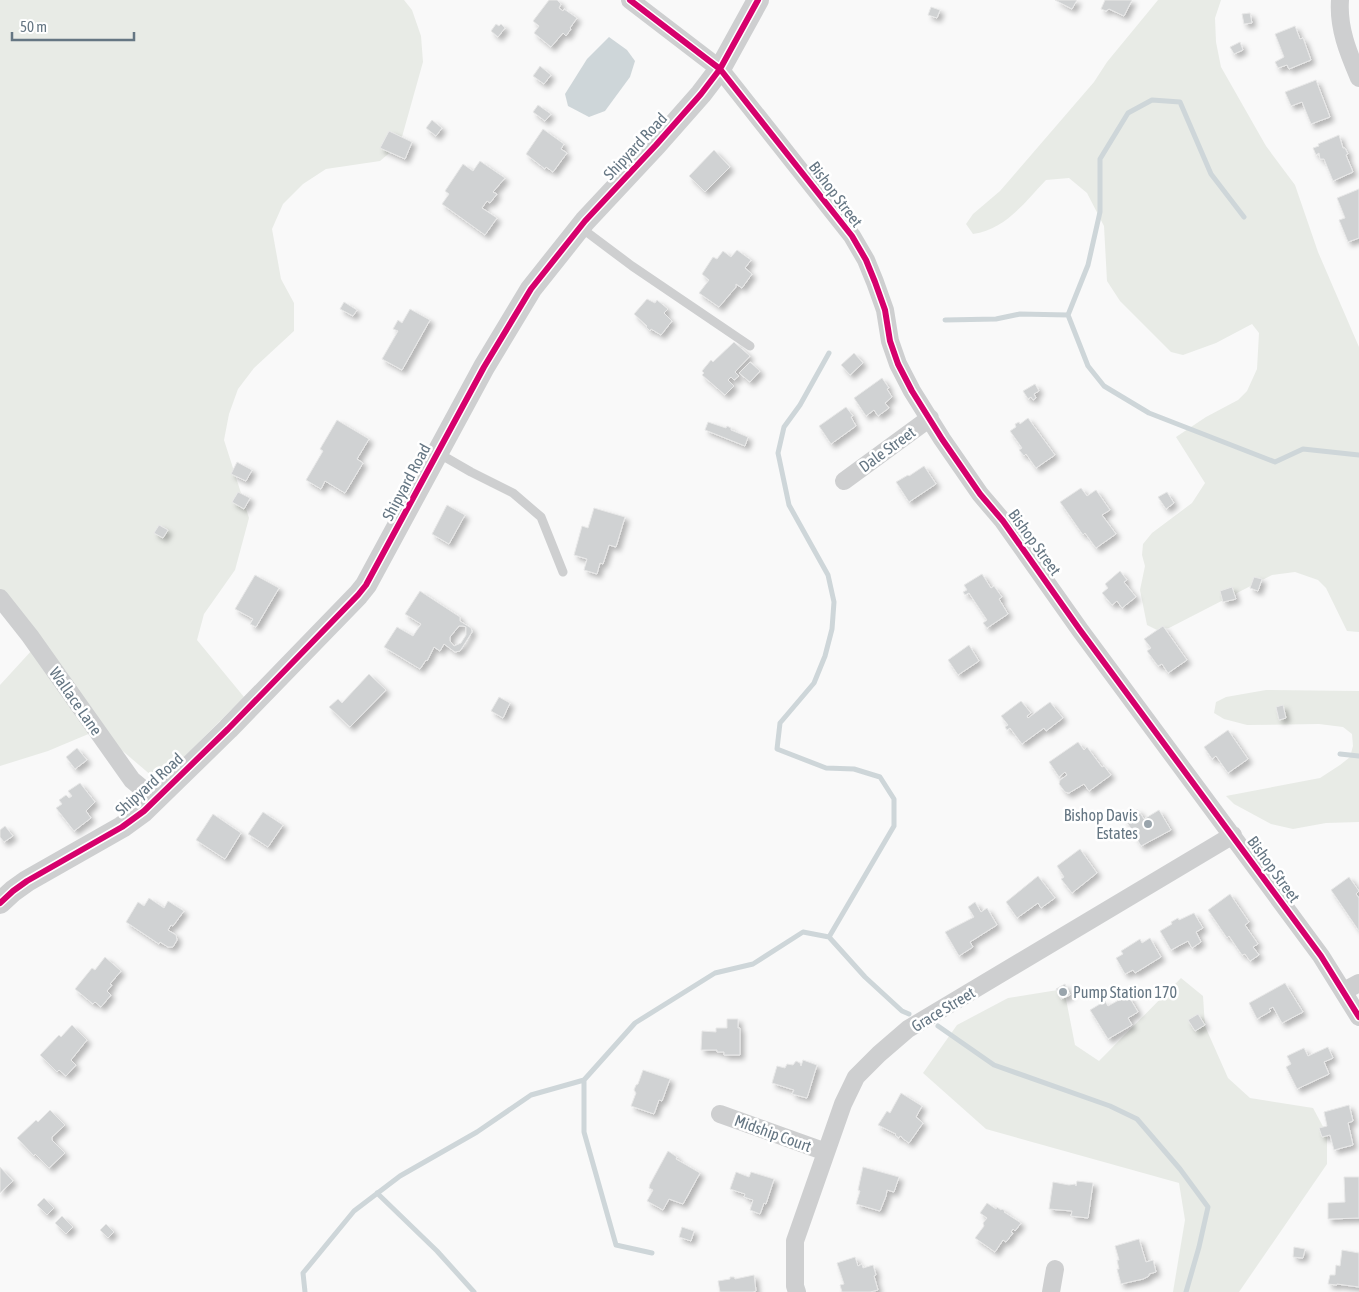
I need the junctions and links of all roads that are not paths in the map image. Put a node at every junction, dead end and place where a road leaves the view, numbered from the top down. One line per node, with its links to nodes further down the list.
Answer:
1 (630, 0): 4 (street, Bishop Street)
2 (758, 0): 4 (street, Shipyard Road)
3 (1340, 0): 5 (street)
4 (720, 69): 6 (street, Shipyard Road); 8 (street, Bishop Street)
5 (1359, 78)
6 (580, 227): 7 (lane); 9 (street, Shipyard Road)
7 (750, 346)
8 (930, 418): 10 (street, Dale Street); 14 (street, Bishop Street)
9 (437, 453): 11 (lane); 13 (street, Shipyard Road)
10 (844, 481)
11 (563, 572)
12 (0, 598): 13 (street, Wallace Lane)
13 (156, 800): 15 (street, Shipyard Road)
14 (1233, 835): 16 (street, Bishop Street); 19 (street, Grace Street)
15 (0, 903)
16 (1351, 987): 17 (street, Bishop Street)
17 (1359, 1017)
18 (720, 1114): 19 (street, Midship Court)
19 (826, 1152): 21 (street, Grace Street)
20 (1055, 1269): 22 (street)
21 (797, 1292)
22 (1051, 1292)

